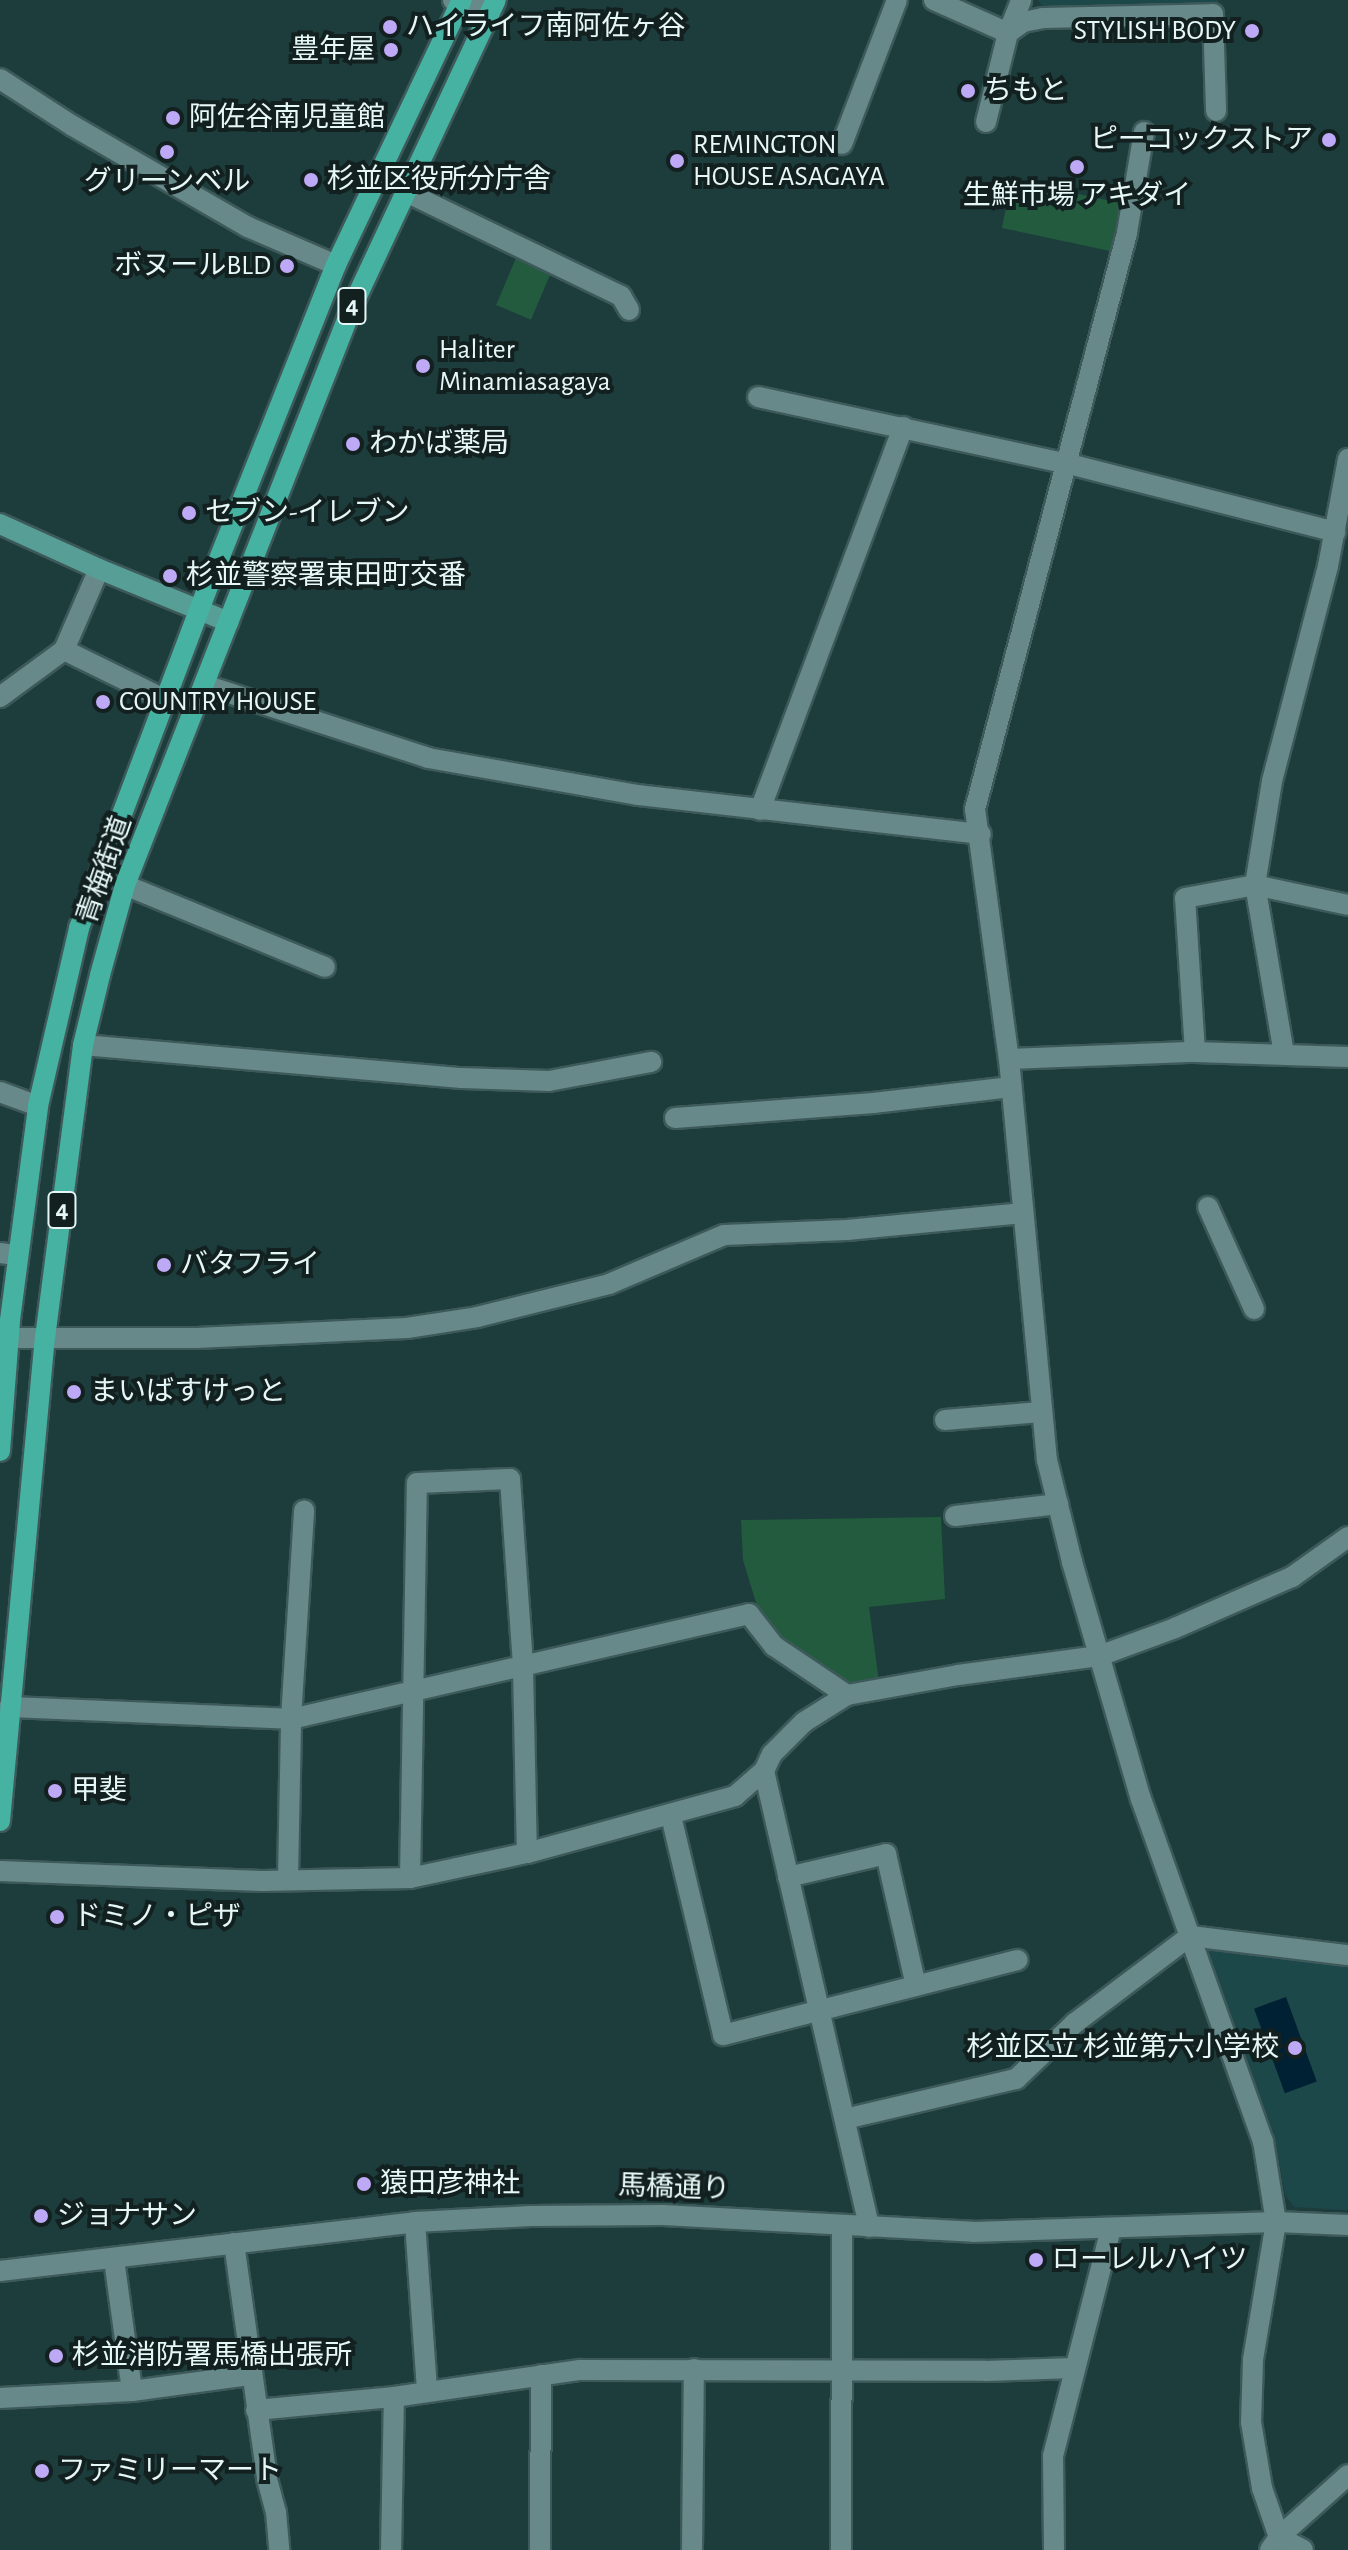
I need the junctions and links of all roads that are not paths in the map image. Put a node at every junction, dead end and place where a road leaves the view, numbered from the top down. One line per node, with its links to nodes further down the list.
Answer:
1 (485, 0): 6 (street)
2 (496, 0): 13 (main road, 青梅街道 / 4)
3 (897, 0): 12 (street)
4 (934, 0): 7 (street)
5 (1021, 0): 7 (street)
6 (458, 1): 14 (main road, 青梅街道 / 4)
7 (1008, 33): 9 (street); 10 (street)
8 (2, 84): 14 (street)
9 (1216, 111)
10 (986, 122)
11 (1144, 132): 19 (street)
12 (842, 144)
13 (404, 191): 15 (street); 24 (main road, 青梅街道 / 4)
14 (336, 265): 23 (main road, 青梅街道 / 4)
15 (629, 310)
16 (758, 397): 17 (street)
17 (903, 427): 19 (street); 29 (street)
18 (1348, 459): 21 (street)
19 (1069, 464): 21 (street); 30 (street)
20 (0, 524): 22 (main road)
21 (1335, 532): 32 (street)
22 (99, 569): 23 (main road); 25 (street)
23 (199, 611): 24 (main road); 28 (main road, 青梅街道 / 4)
24 (229, 622): 26 (main road, 青梅街道 / 4)
25 (64, 650): 27 (street); 28 (street)
26 (205, 685): 29 (street); 31 (main road, 青梅街道 / 4)
27 (0, 697)
28 (166, 700): 43 (main road, 青梅街道 / 4)
29 (760, 810): 30 (street)
30 (981, 834): 39 (street)
31 (125, 885): 34 (street); 35 (main road, 青梅街道 / 4)
32 (1255, 885): 33 (street); 36 (street); 37 (street)
33 (1348, 905)
34 (325, 967)
35 (83, 1045): 40 (street); 50 (main road, 青梅街道 / 4)
36 (1195, 1052): 37 (street); 39 (street)
37 (1284, 1054): 38 (street)
38 (1348, 1057)
39 (1009, 1059): 41 (street)
40 (651, 1062)
41 (1011, 1087): 44 (street); 46 (street)
42 (0, 1092): 43 (street)
43 (38, 1106): 47 (main road, 青梅街道 / 4)
44 (675, 1118)
45 (1208, 1207): 48 (street)
46 (1023, 1213): 50 (street); 51 (street)
47 (8, 1254): 49 (main road, 青梅街道 / 4)
48 (1254, 1309)
49 (8, 1338): 50 (street); 53 (main road, 青梅街道 / 4)
50 (45, 1338): 62 (main road, 青梅街道 / 4)
51 (1041, 1412): 52 (street); 54 (street)
52 (945, 1420)
53 (0, 1451)
54 (1058, 1504): 56 (street); 58 (street)
55 (304, 1510): 63 (street)
56 (955, 1516)
57 (1348, 1537): 58 (street)
58 (1099, 1656): 61 (street); 72 (street)
59 (523, 1667): 60 (street); 60 (street); 61 (street); 67 (street)
60 (412, 1690): 63 (street); 70 (street)
61 (847, 1695): 64 (street)
62 (9, 1707): 63 (street); 66 (main road, 青梅街道 / 4)
63 (291, 1719): 71 (street)
64 (764, 1771): 65 (street); 69 (street)
65 (671, 1816): 67 (street); 76 (street)
66 (0, 1821)
67 (527, 1853): 70 (street)
68 (0, 1871): 71 (street)
69 (788, 1877): 75 (street); 76 (street)
70 (410, 1878): 71 (street)
71 (288, 1880)
72 (1190, 1936): 73 (street); 77 (street); 79 (street)
73 (1348, 1955)
74 (1018, 1960): 75 (street)
75 (916, 1986): 76 (street)
76 (821, 2010): 77 (street)
77 (845, 2119): 82 (street)
78 (415, 2222): 81 (street, 馬橋通り); 84 (street, 馬橋通り); 92 (street)
79 (1276, 2222): 80 (street, 馬橋通り); 83 (street, 馬橋通り); 98 (street)
80 (1348, 2225)
81 (842, 2226): 82 (street, 馬橋通り); 89 (street)
82 (869, 2227): 83 (street, 馬橋通り)
83 (1111, 2228): 87 (street)
84 (234, 2243): 85 (street, 馬橋通り); 90 (street)
85 (114, 2259): 86 (street, 馬橋通り); 93 (street)
86 (0, 2271)
87 (1074, 2368): 89 (street); 104 (street)
88 (694, 2369): 89 (street); 91 (street); 102 (street)
89 (843, 2371): 103 (street)
90 (251, 2375): 93 (street); 96 (street)
91 (541, 2375): 92 (street); 101 (street)
92 (427, 2390): 94 (street)
93 (132, 2391): 95 (street)
94 (394, 2397): 96 (street); 100 (street)
95 (0, 2398)
96 (256, 2410): 99 (street)
97 (1348, 2475): 98 (street)
98 (1274, 2543): 105 (street)
99 (279, 2550)
100 (391, 2550)
101 (540, 2550)
102 (692, 2550)
103 (841, 2550)
104 (1054, 2550)
105 (1303, 2550)

